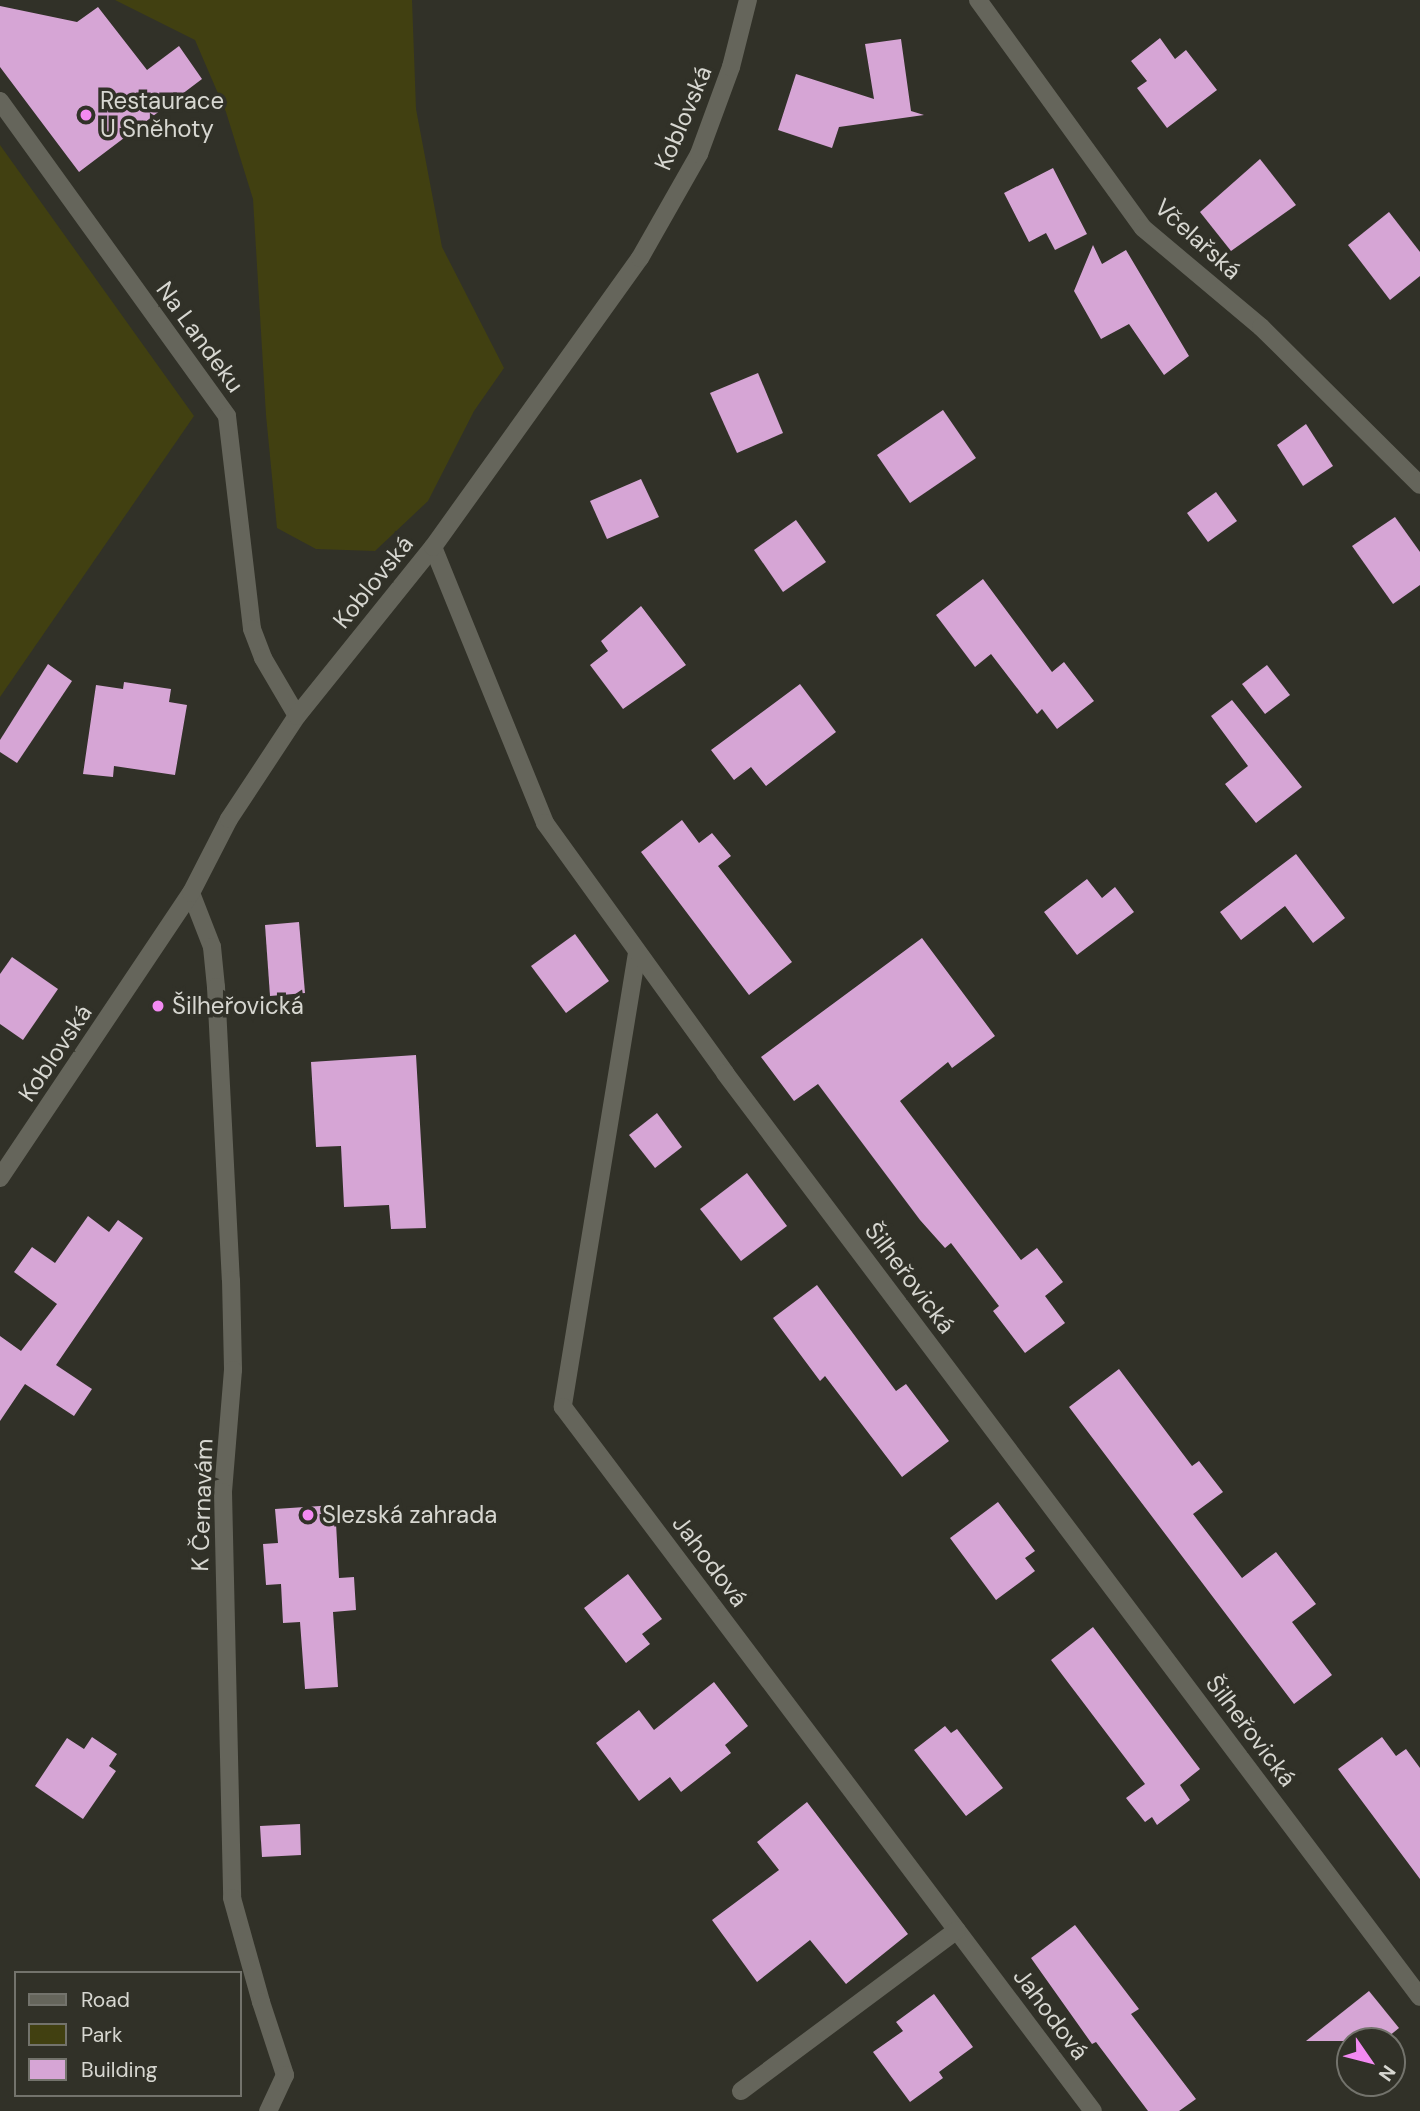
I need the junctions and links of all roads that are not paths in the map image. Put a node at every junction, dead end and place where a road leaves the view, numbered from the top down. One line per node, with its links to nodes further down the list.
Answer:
1 (748, 0): 5 (street, Koblovská)
2 (978, 0): 4 (street, Včelařská)
3 (0, 101): 6 (street, Na Landeku)
4 (1420, 485)
5 (433, 547): 6 (street, Koblovská); 8 (street, Šilheřovická)
6 (297, 716): 7 (street, Koblovská)
7 (191, 893): 9 (street, Koblovská); 13 (street, K Černavám)
8 (637, 953): 10 (street, Jahodová); 11 (street, Šilheřovická)
9 (0, 1178)
10 (957, 1930): 12 (street); 14 (street, Jahodová)
11 (1420, 1997)
12 (741, 2091)
13 (268, 2111)
14 (1093, 2111)

